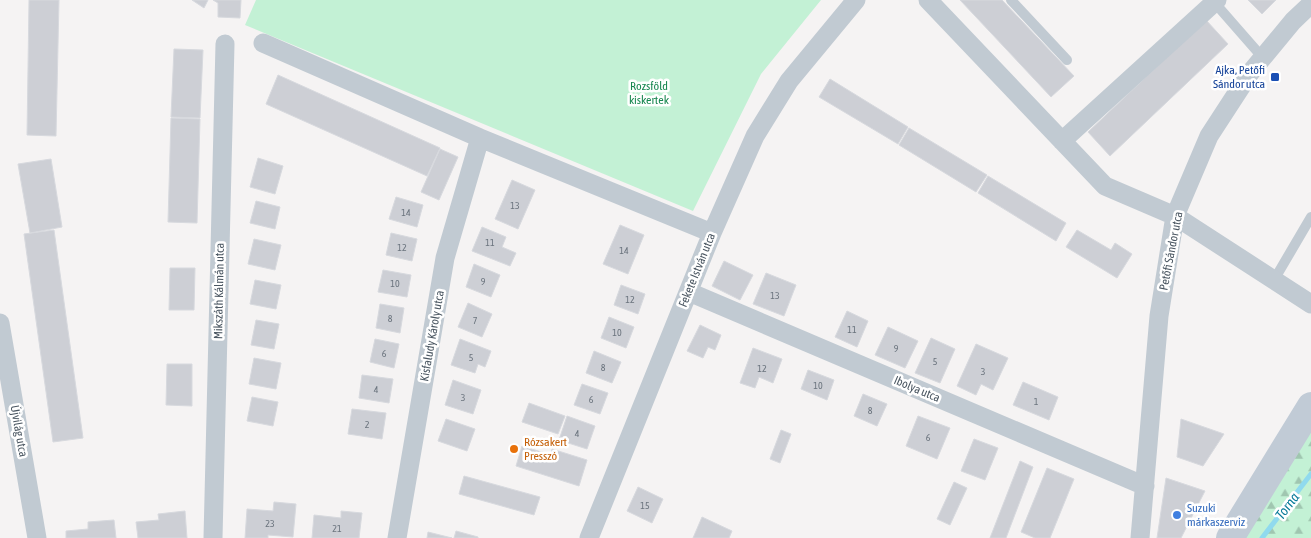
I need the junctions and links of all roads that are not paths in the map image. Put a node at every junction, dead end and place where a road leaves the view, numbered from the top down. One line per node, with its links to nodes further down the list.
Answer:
1 (856, 0): 14 (street, Fekete István utca)
2 (928, 0): 11 (street)
3 (1011, 0): 9 (lane)
4 (1215, 1): 8 (lane); 11 (street)
5 (1311, 4): 8 (street, Petőfi Sándor utca)
6 (226, 44): 23 (street, Mikszáth Kálmán utca)
7 (263, 44): 10 (street)
8 (1263, 58): 12 (street, Petőfi Sándor utca)
9 (1068, 60)
10 (480, 138): 14 (street); 24 (street, Kisfaludy Károly utca)
11 (1062, 141): 12 (street)
12 (1175, 216): 15 (street); 20 (street, Petőfi Sándor utca)
13 (1311, 217): 15 (lane)
14 (712, 233): 16 (street, Fekete István utca)
15 (1274, 280): 17 (street)
16 (689, 292): 20 (street, Ibolya utca); 21 (street, Fekete István utca)
17 (1311, 304)
18 (0, 323): 22 (street, Újvilág utca)
19 (1311, 406): 28 (main road)
20 (1145, 486): 27 (street, Petőfi Sándor utca)
21 (599, 512): 25 (street, Fekete István utca); 26 (street)
22 (37, 538)
23 (213, 538)
24 (397, 538)
25 (589, 538)
26 (603, 538)
27 (1140, 538)
28 (1230, 538)

